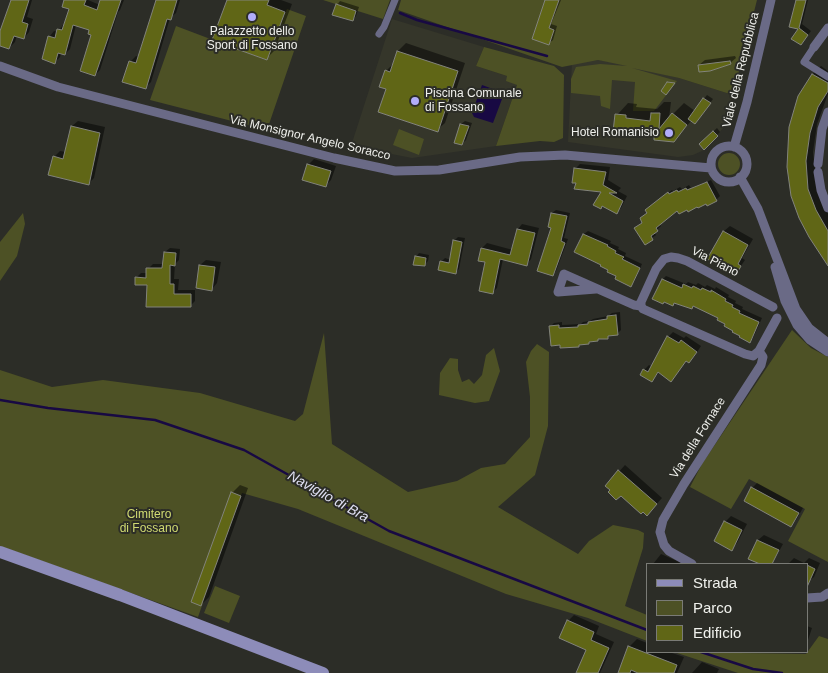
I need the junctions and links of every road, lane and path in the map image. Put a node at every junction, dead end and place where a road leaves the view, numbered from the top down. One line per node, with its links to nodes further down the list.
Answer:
1 (395, 0): 4 (street)
2 (771, 0): 9 (street, Viale della Repubblica)
3 (828, 28): 5 (street)
4 (379, 34)
5 (814, 47): 7 (street)
6 (0, 66): 10 (street, Via Monsignor Angelo Soracco)
7 (828, 78)
8 (828, 112): 12 (street)
9 (734, 147): 10 (street); 11 (street)
10 (711, 168): 11 (street)
11 (740, 177): 13 (street)
12 (828, 208)
13 (758, 209): 15 (street); 18 (street)
14 (596, 289): 16 (street)
15 (785, 301): 17 (street); 18 (street)
16 (641, 306): 17 (street, Via Piano); 21 (street)
17 (773, 307): 19 (street)
18 (793, 310): 19 (street); 20 (street); 22 (street)
19 (777, 318): 21 (street, Via della Fornace)
20 (828, 342)
21 (759, 351): 24 (street, Via della Fornace)
22 (828, 352)
23 (0, 552): 27 (main road)
24 (690, 563)
25 (828, 593): 26 (street)
26 (808, 598)
27 (323, 673)

